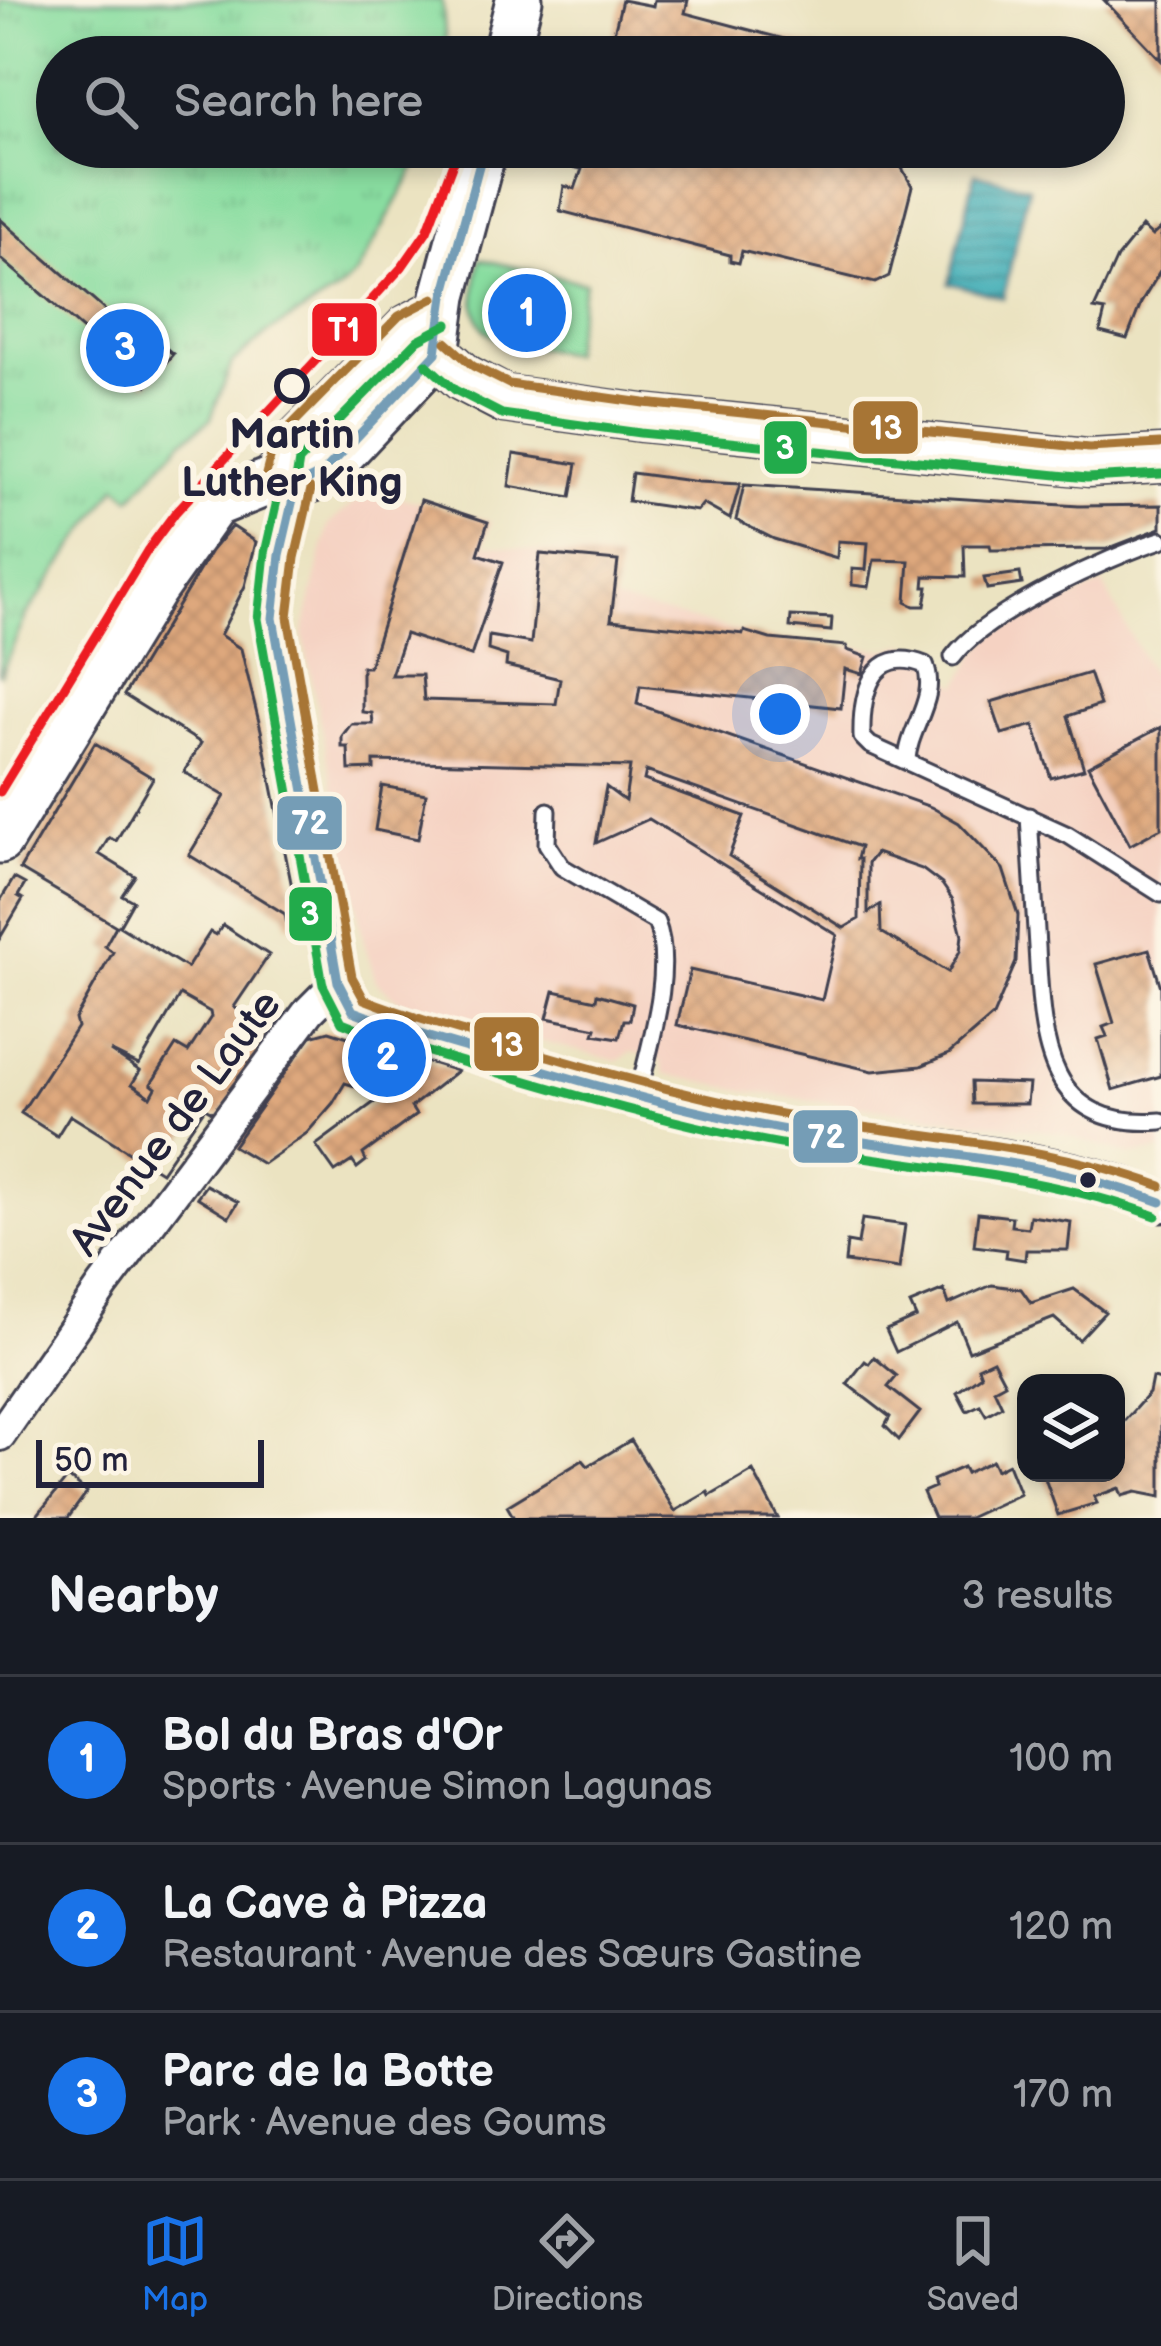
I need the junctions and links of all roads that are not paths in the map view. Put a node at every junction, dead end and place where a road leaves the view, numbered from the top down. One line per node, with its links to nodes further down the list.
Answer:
1 (518, 0): 2 (main road)
2 (510, 36)
3 (479, 168): 4 (main road)
4 (439, 332): 5 (main road); 6 (main road)
5 (1160, 461)
6 (288, 482): 12 (main road); 14 (street)
7 (1161, 540): 8 (lane)
8 (953, 657)
9 (907, 761): 9 (lane); 11 (lane)
10 (548, 811): 15 (lane)
11 (1029, 816): 13 (lane); 16 (lane)
12 (0, 839)
13 (1161, 894)
14 (338, 982): 15 (street); 18 (street, Avenue de Laute)
15 (638, 1098): 17 (street)
16 (1161, 1121)
17 (1161, 1202)
18 (0, 1435)

